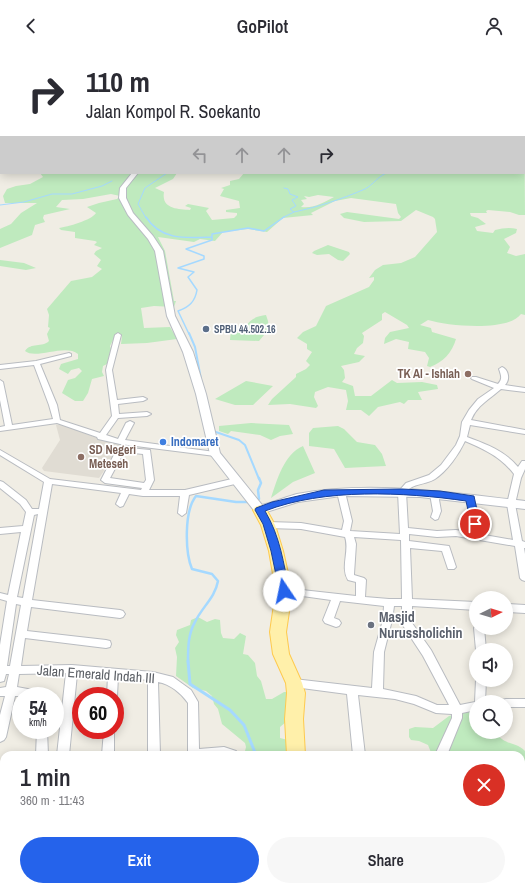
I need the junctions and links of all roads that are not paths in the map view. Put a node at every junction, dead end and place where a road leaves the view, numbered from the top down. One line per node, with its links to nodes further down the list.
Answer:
1 (134, 174): 25 (main road)
2 (118, 335): 12 (street)
3 (69, 355): 4 (street)
4 (36, 363): 5 (street); 15 (street)
5 (0, 367)
6 (502, 369): 9 (street)
7 (474, 378): 9 (street)
8 (0, 382): 18 (street)
9 (500, 387): 10 (street); 16 (street)
10 (525, 390)
11 (143, 400): 12 (street)
12 (114, 402): 14 (street)
13 (146, 414): 14 (street)
14 (116, 416): 21 (street)
15 (57, 421): 18 (street); 21 (street)
16 (466, 422): 20 (street); 22 (street)
17 (130, 423): 23 (street)
18 (9, 428): 19 (street)
19 (0, 429)
20 (525, 432)
21 (101, 437): 23 (street)
22 (463, 438): 27 (street); 34 (street)
23 (120, 442): 25 (street)
24 (0, 452): 28 (street)
25 (215, 454): 29 (main road)
26 (525, 463): 27 (street)
27 (518, 473): 40 (street)
28 (48, 481): 32 (street); 42 (street)
29 (236, 481): 35 (street); 39 (main road)
30 (0, 486): 43 (street)
31 (145, 489): 31 (street); 32 (street); 35 (street)
32 (126, 491): 38 (street)
33 (341, 492): 34 (main road); 39 (main road); 50 (street)
34 (402, 492): 36 (main road); 51 (street)
35 (185, 493): 44 (street)
36 (434, 494): 37 (main road); 45 (street)
37 (471, 499): 40 (main road); 47 (street)
38 (120, 504)
39 (255, 504): 46 (main road)
40 (511, 504): 41 (main road); 52 (street)
41 (525, 505)
42 (43, 511): 43 (street); 61 (street)
43 (30, 512): 48 (street)
44 (182, 513)
45 (434, 517)
46 (268, 524): 50 (street); 55 (main road)
47 (475, 524)
48 (26, 529): 49 (street); 57 (street)
49 (0, 531)
50 (347, 535): 51 (street); 59 (street)
51 (404, 537): 52 (street); 53 (street); 60 (street)
52 (522, 545): 54 (street)
53 (451, 567)
54 (525, 578)
55 (284, 591): 58 (street); 75 (main road)
56 (0, 596): 57 (street)
57 (12, 598): 61 (street); 73 (street)
58 (336, 598): 59 (street); 67 (street)
59 (360, 600): 62 (street)
60 (407, 602): 62 (street); 63 (street); 83 (street)
61 (27, 603): 66 (street); 68 (street)
62 (389, 603): 79 (street)
63 (469, 606)
64 (513, 608): 65 (street)
65 (525, 609)
66 (120, 614)
67 (336, 623)
68 (21, 634): 69 (street); 71 (street)
69 (106, 644)
70 (72, 669): 71 (street, Jalan Emerald Indah III); 72 (street, Jalan Emerald Indah III); 88 (street)
71 (15, 670): 73 (street, Jalan Emerald Indah III); 78 (street)
72 (113, 673): 74 (street, Jalan Emerald Indah III); 76 (street)
73 (1, 674)
74 (153, 676): 90 (street); 91 (street, Jalan Emerald Indah III)
75 (294, 683): 77 (street); 92 (main road)
76 (112, 687)
77 (352, 691): 79 (street); 93 (street)
78 (5, 692): 84 (street)
79 (378, 693): 83 (street)
80 (513, 703): 81 (street)
81 (525, 703)
82 (469, 707): 83 (street)
83 (457, 710): 94 (street)
84 (0, 737)
85 (42, 739): 87 (street)
86 (109, 739): 89 (street)
87 (42, 751)
88 (63, 751)
89 (108, 751)
90 (154, 751)
91 (194, 751)
92 (296, 751)
93 (359, 751)
94 (443, 751)

